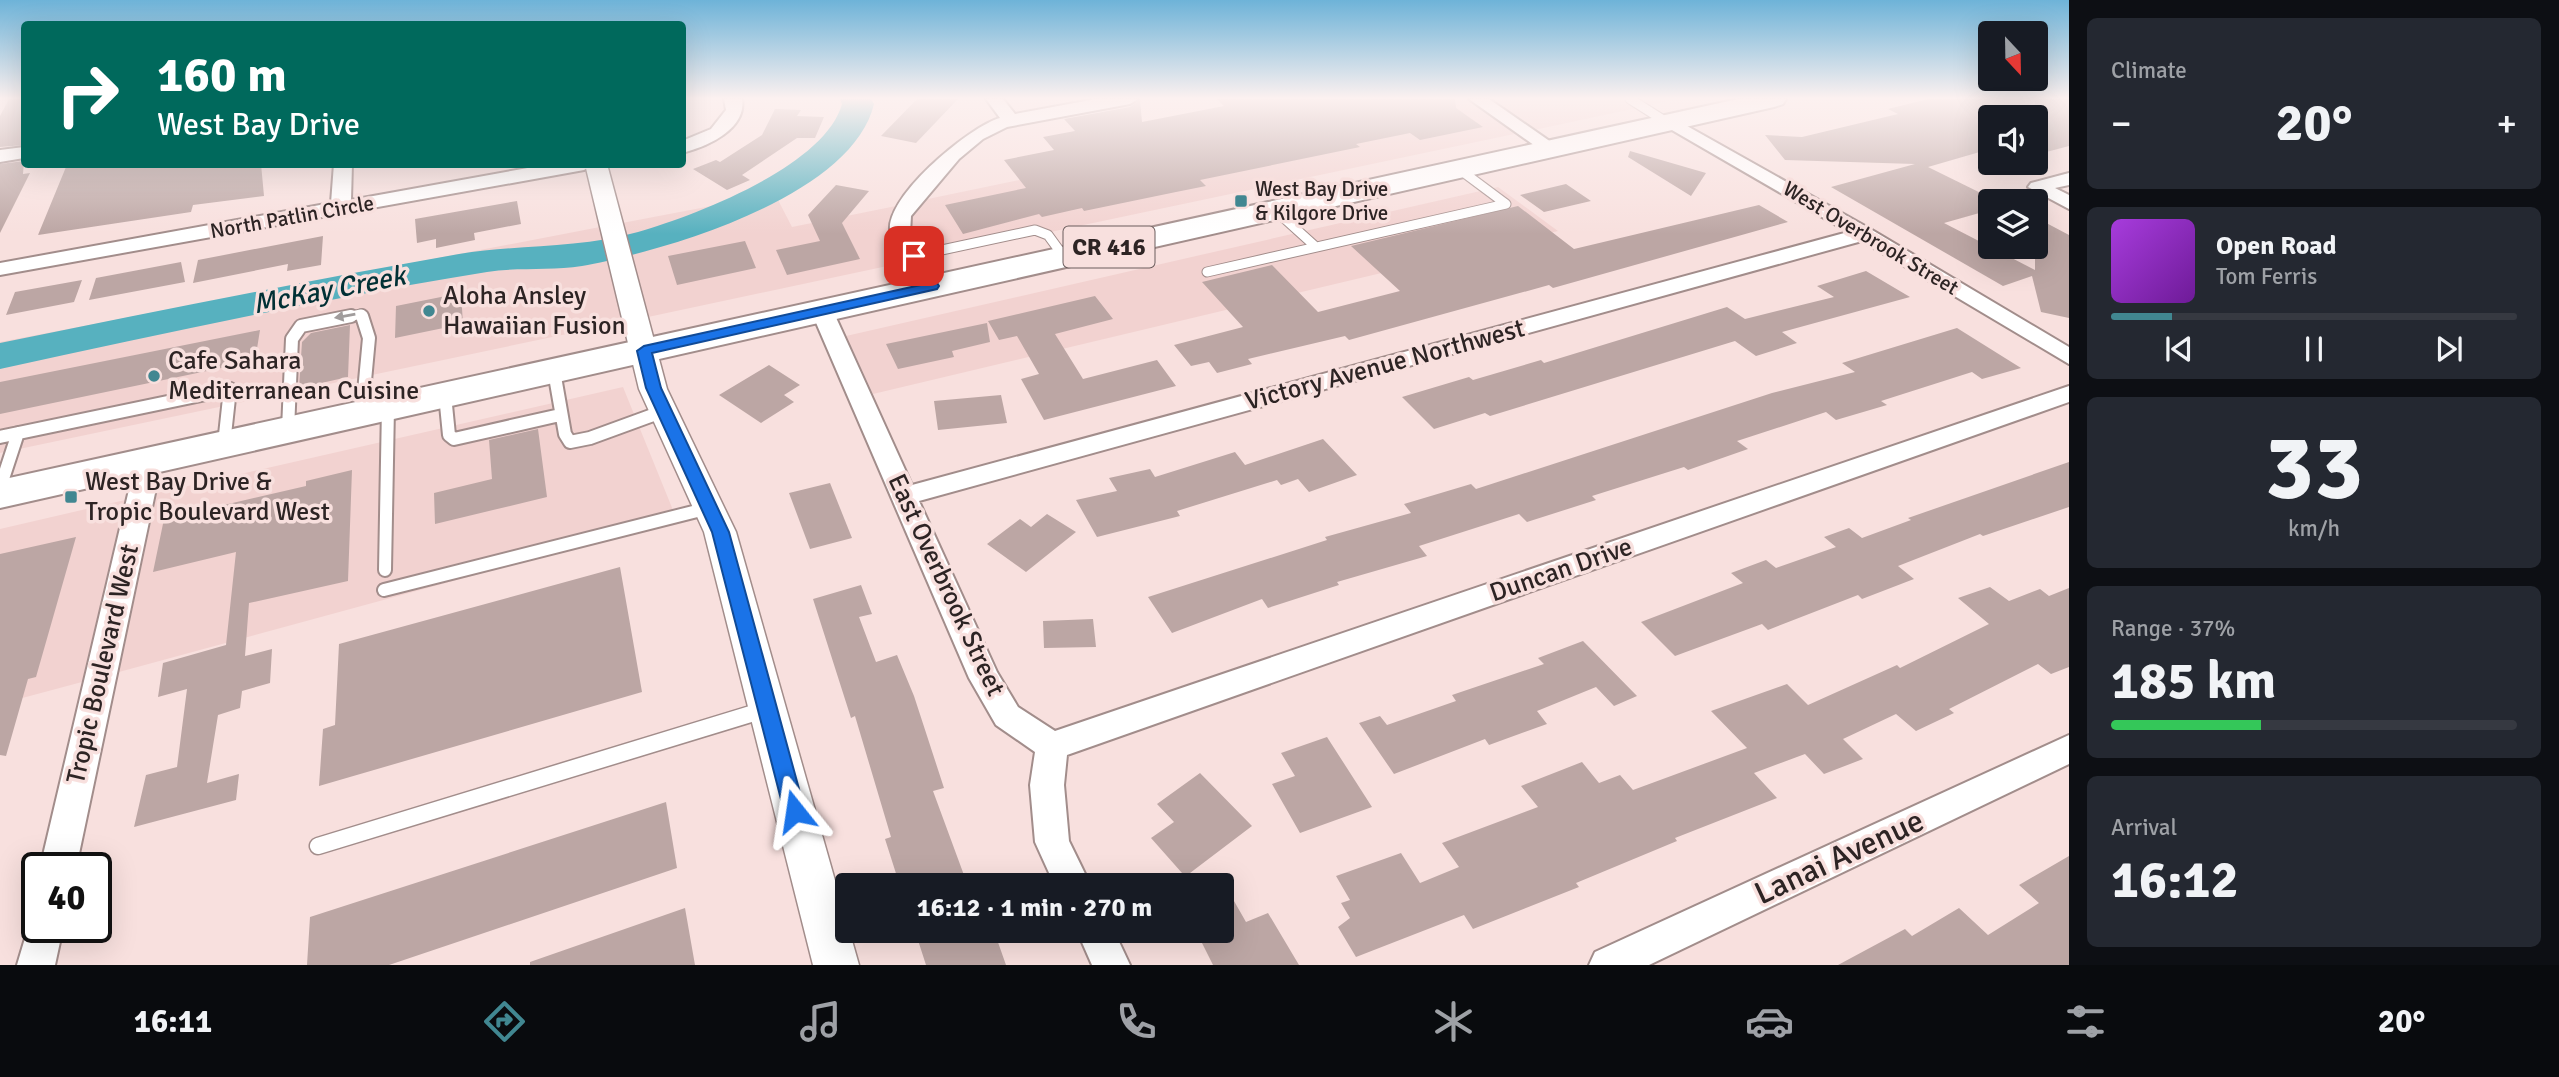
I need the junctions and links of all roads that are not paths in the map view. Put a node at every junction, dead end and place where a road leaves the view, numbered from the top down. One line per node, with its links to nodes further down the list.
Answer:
1 (965, 144): 18 (street)
2 (1545, 144): 5 (street)
3 (1574, 144): 5 (main road, CR 416)
4 (1709, 144): 16 (street, West Overbrook Street)
5 (1552, 149): 11 (main road, CR 416)
6 (21, 153): 7 (street)
7 (0, 156)
8 (343, 168): 14 (street)
9 (562, 168): 14 (street, North Patlin Circle)
10 (597, 168): 24 (street)
11 (1459, 169): 15 (main road, CR 416); 17 (lane)
12 (2069, 179): 13 (street)
13 (2069, 202)
14 (341, 208): 20 (street, North Patlin Circle)
15 (1275, 210): 17 (lane); 19 (main road, CR 416)
16 (1866, 234): 25 (street, West Overbrook Street); 39 (street, Victory Avenue Northwest)
17 (1316, 247): 21 (lane)
18 (914, 256): 19 (lane); 22 (street)
19 (1064, 257): 22 (main road, CR 416)
20 (0, 269)
21 (1207, 272)
22 (933, 286): 23 (main road, CR 416)
23 (822, 311): 24 (main road, CR 416); 39 (street, East Overbrook Street)
24 (644, 351): 26 (main road, CR 416); 30 (street)
25 (2069, 357)
26 (554, 370): 28 (main road, CR 416); 31 (lane)
27 (2069, 394): 44 (street, Duncan Drive)
28 (445, 395): 29 (main road, CR 416); 31 (lane)
29 (375, 410): 32 (main road, CR 416); 32 (lane, one-way to 32); 41 (lane)
30 (664, 411): 31 (lane); 40 (street)
31 (560, 415)
32 (288, 429): 35 (main road, CR 416)
33 (18, 433): 34 (lane); 35 (lane); 37 (lane)
34 (0, 437)
35 (223, 444): 36 (main road, CR 416)
36 (149, 460): 38 (main road, CR 416); 47 (street, Tropic Boulevard West)
37 (0, 488)
38 (0, 494)
39 (905, 496): 44 (street, East Overbrook Street)
40 (709, 508): 42 (lane); 43 (street)
41 (385, 570)
42 (384, 590)
43 (767, 709): 46 (lane); 52 (street)
44 (1052, 746): 48 (street)
45 (2069, 749): 54 (street, Lanai Avenue)
46 (318, 846)
47 (62, 852)
48 (1067, 873)
49 (41, 943): 51 (street)
50 (1101, 943): 53 (street)
51 (36, 965)
52 (836, 965)
53 (1111, 965)
54 (1608, 965)

